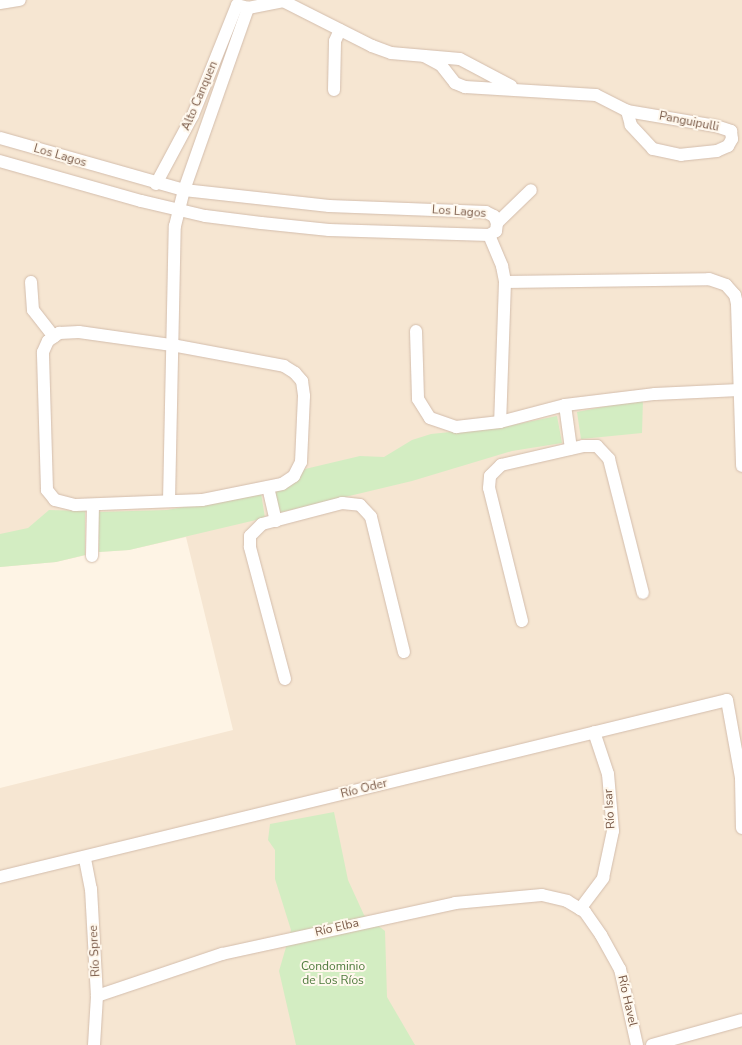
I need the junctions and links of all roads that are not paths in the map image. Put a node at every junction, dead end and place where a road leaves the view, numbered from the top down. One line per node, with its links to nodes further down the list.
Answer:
1 (20, 0): 3 (street)
2 (295, 2): 4 (street, Panguipulli); 5 (street, Panguipulli)
3 (0, 3)
4 (240, 4): 10 (street, Alto Canquen); 11 (street, Alto Canquen)
5 (340, 30): 6 (street, Panguipulli); 8 (street)
6 (424, 56): 7 (street, Panguipulli); 7 (street, Panguipulli)
7 (516, 88): 9 (street, Panguipulli)
8 (334, 90)
9 (627, 110): 9 (street, Panguipulli)
10 (193, 115): 11 (street); 14 (street, Alto Canquen)
11 (209, 120): 15 (street, Alto Canquen)
12 (0, 138): 14 (street, Los Lagos)
13 (0, 161): 17 (street, Los Lagos)
14 (156, 184): 15 (street, Los Lagos)
15 (184, 190): 17 (street, Alto Canquen); 18 (street, Los Lagos)
16 (531, 190): 19 (street)
17 (178, 210): 20 (street, Los Lagos); 26 (street, Alto Canquen)
18 (468, 212): 19 (street, Los Lagos); 20 (street)
19 (497, 223): 21 (street, Los Lagos)
20 (469, 234): 21 (street, Los Lagos)
21 (488, 235): 23 (street)
22 (31, 282): 25 (street)
23 (505, 282): 27 (street); 29 (street)
24 (416, 331): 29 (street)
25 (54, 336): 26 (street); 34 (street)
26 (172, 345): 32 (street); 33 (street, Alto Canquen)
27 (739, 390): 28 (street); 31 (street)
28 (566, 405): 29 (street); 30 (street)
29 (500, 422)
30 (571, 448): 37 (street); 38 (street)
31 (742, 466)
32 (268, 487): 33 (street); 35 (street)
33 (169, 501): 34 (street)
34 (93, 504): 36 (street)
35 (276, 520): 39 (street); 40 (street)
36 (92, 556)
37 (643, 593)
38 (522, 621)
39 (404, 652)
40 (285, 679)
41 (594, 732): 42 (street, Río Oder); 43 (street, Río Oder); 45 (street, Río Isar)
42 (742, 828)
43 (85, 858): 44 (street, Río Oder); 46 (street, Río Spree)
44 (0, 877)
45 (580, 909): 46 (street, Río Elba); 49 (street, Río Havel)
46 (98, 996): 48 (street, Río Spree)
47 (742, 1020): 50 (street)
48 (94, 1045)
49 (638, 1045)
50 (652, 1045)

